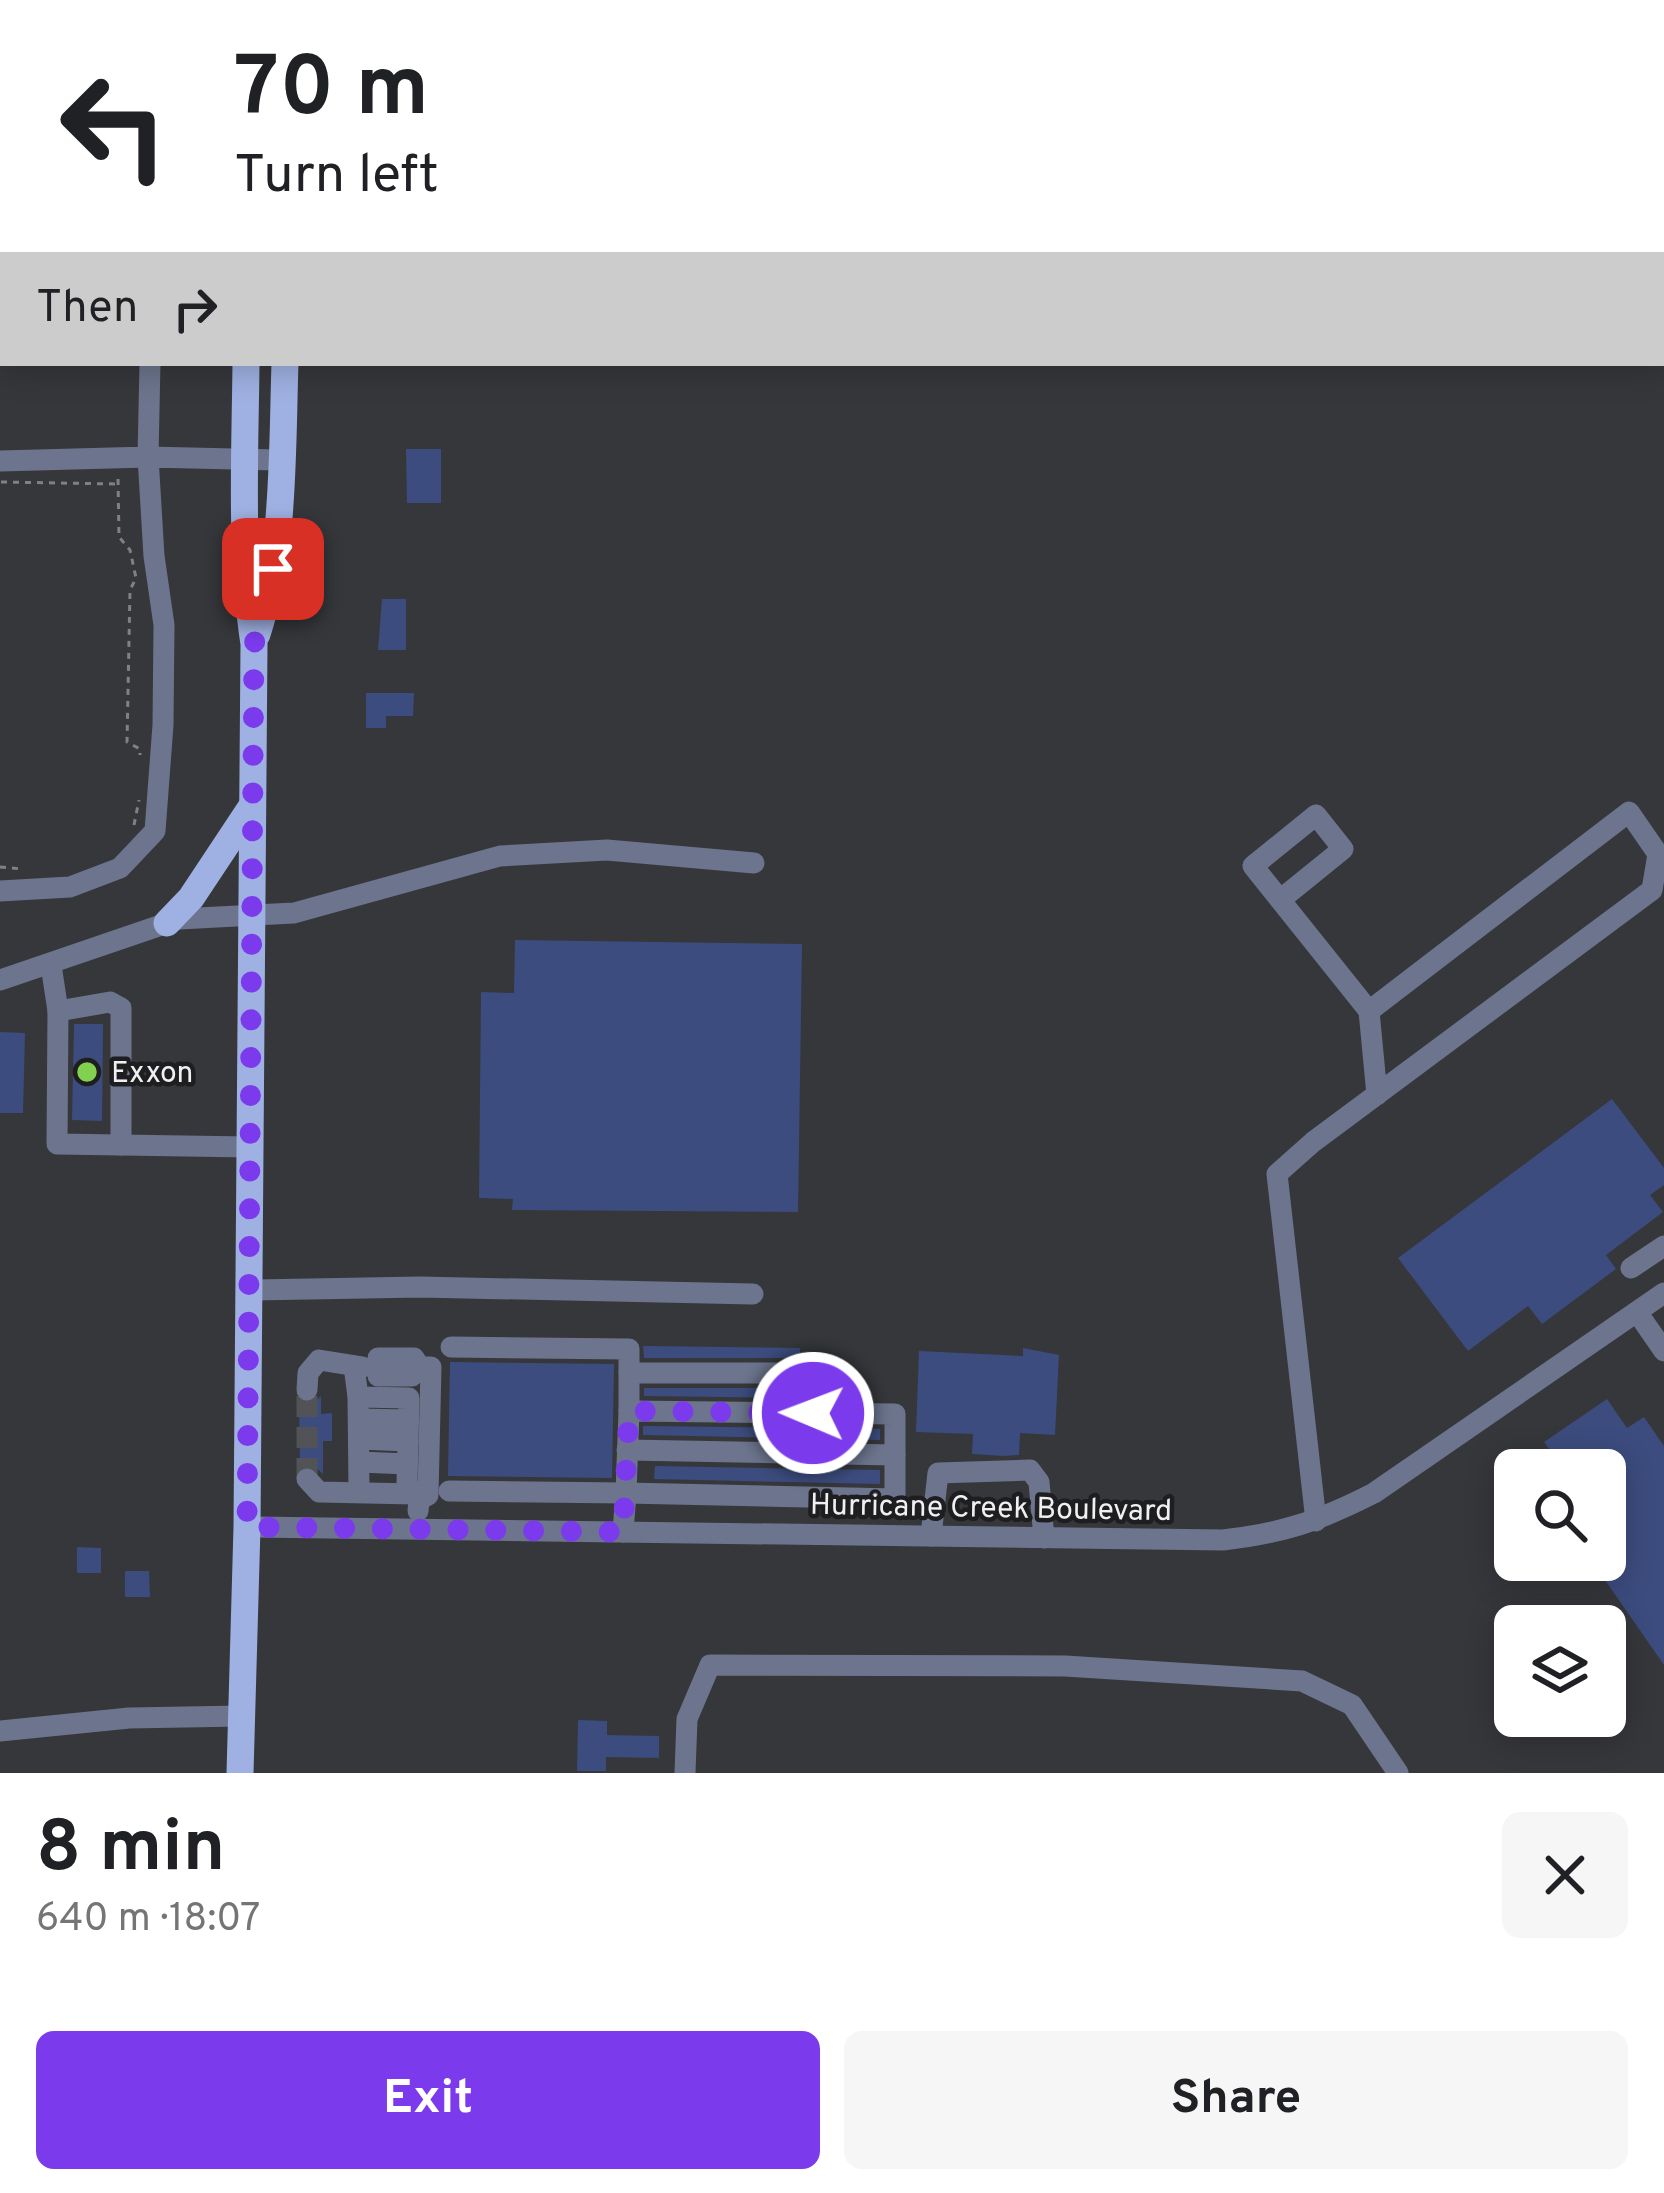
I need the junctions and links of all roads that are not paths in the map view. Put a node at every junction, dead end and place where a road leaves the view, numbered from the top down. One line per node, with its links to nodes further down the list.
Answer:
1 (150, 366): 4 (street)
2 (246, 366): 5 (main road)
3 (285, 366): 6 (main road)
4 (148, 457): 5 (street); 7 (street); 11 (street)
5 (245, 460): 6 (street); 8 (main road)
6 (281, 460): 8 (main road)
7 (0, 461)
8 (254, 644): 9 (main road)
9 (252, 806): 13 (main road); 14 (main road)
10 (754, 863): 13 (street)
11 (0, 891)
12 (1280, 900): 18 (street)
13 (251, 914): 14 (street); 21 (main road)
14 (167, 923): 15 (street)
15 (51, 965): 16 (street); 17 (street)
16 (0, 980)
17 (58, 1011): 20 (street); 20 (street)
18 (1369, 1011): 19 (street); 19 (street)
19 (1377, 1095): 42 (street)
20 (121, 1145): 21 (street)
21 (249, 1147): 24 (main road)
22 (1664, 1246): 23 (street)
23 (1631, 1268)
24 (248, 1290): 26 (street); 43 (main road)
25 (1664, 1293): 27 (street, Hurricane Creek Boulevard)
26 (753, 1294)
27 (1637, 1312): 29 (street); 42 (street, Hurricane Creek Boulevard)
28 (451, 1347): 30 (street)
29 (1664, 1351)
30 (629, 1373): 33 (street); 34 (street)
31 (308, 1390): 32 (street)
32 (363, 1408): 35 (street); 35 (street); 35 (street); 38 (street); 41 (street); 41 (street)
33 (629, 1411): 34 (street); 36 (street)
34 (813, 1413): 37 (street)
35 (408, 1440): 41 (street)
36 (627, 1450): 37 (street); 40 (street)
37 (895, 1455): 40 (street)
38 (307, 1479)
39 (449, 1491): 40 (street)
40 (626, 1493): 45 (street)
41 (416, 1497): 44 (street)
42 (1316, 1521): 47 (street, Hurricane Creek Boulevard)
43 (247, 1527): 44 (street, Hurricane Creek Boulevard); 48 (main road)
44 (418, 1529): 45 (street, Hurricane Creek Boulevard)
45 (623, 1532): 46 (street, Hurricane Creek Boulevard)
46 (931, 1536): 47 (street, Hurricane Creek Boulevard); 47 (street)
47 (1044, 1538)
48 (242, 1716): 49 (street); 50 (main road)
49 (0, 1731)
50 (240, 1773)
51 (685, 1773): 52 (street)
52 (1398, 1773)

